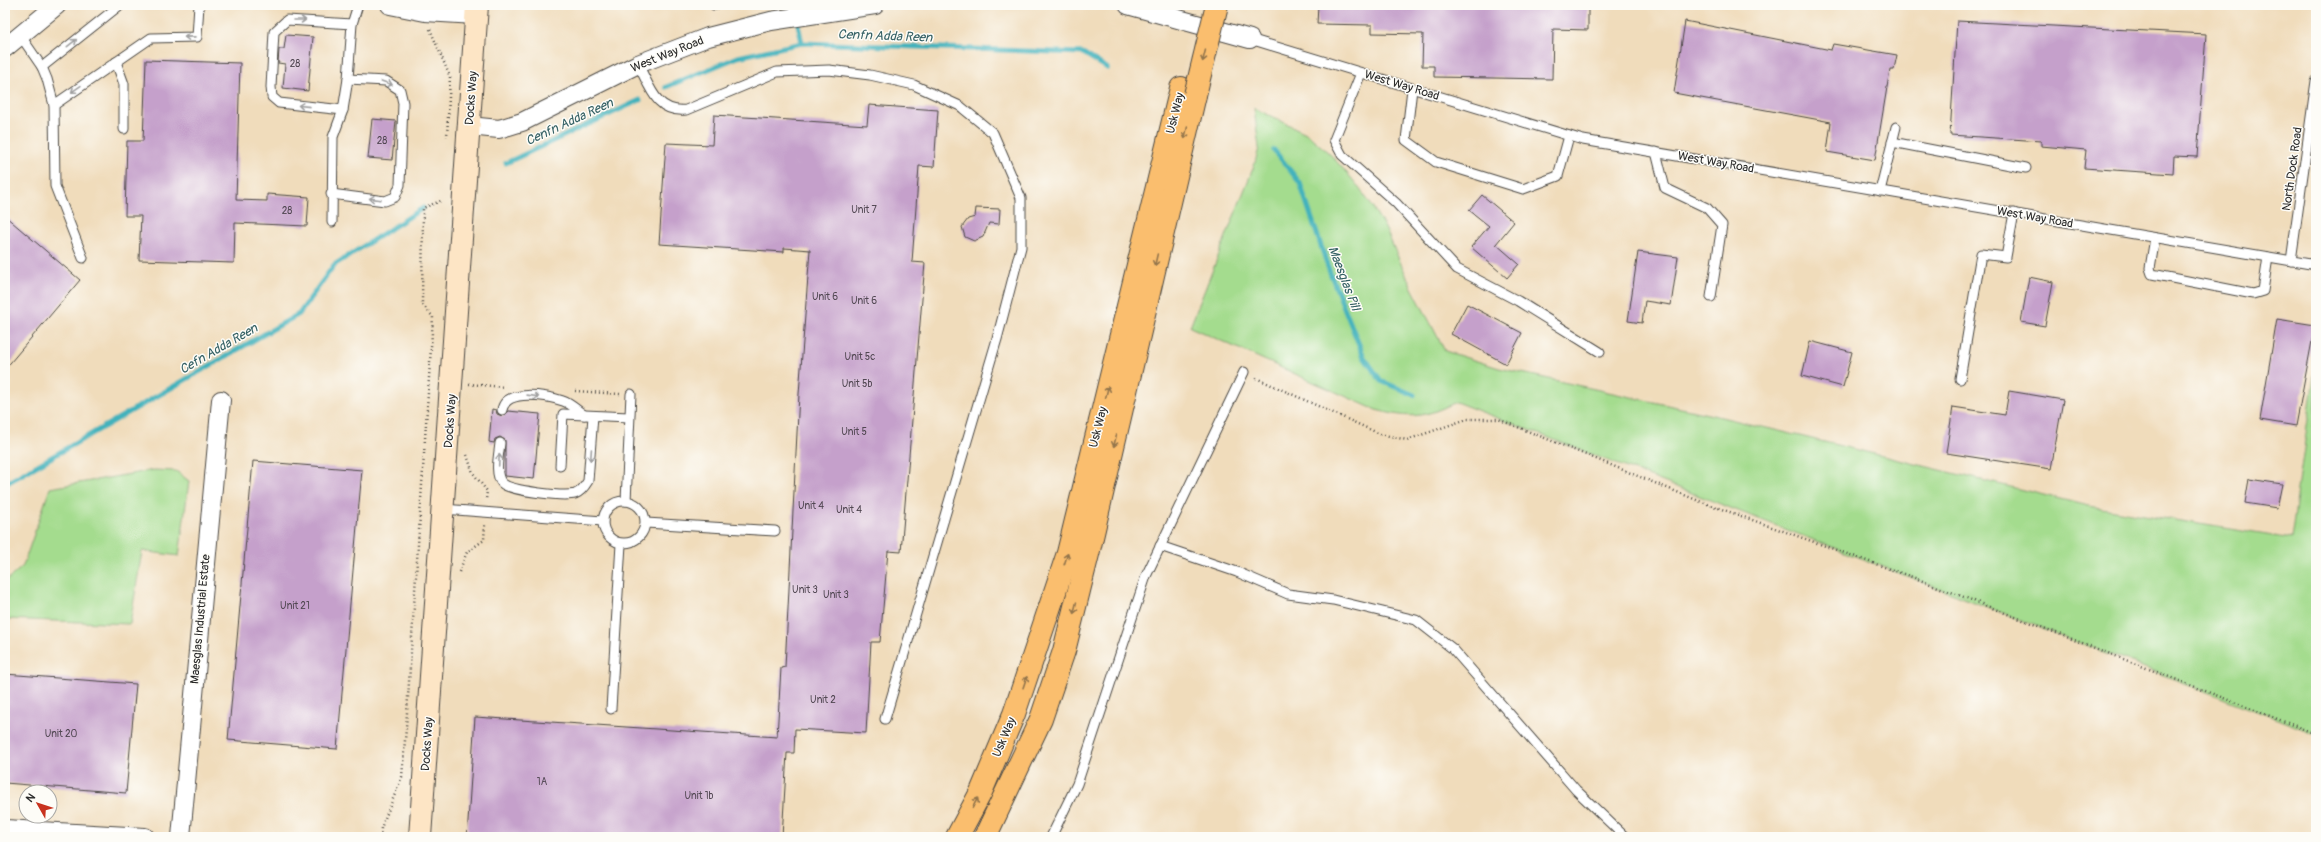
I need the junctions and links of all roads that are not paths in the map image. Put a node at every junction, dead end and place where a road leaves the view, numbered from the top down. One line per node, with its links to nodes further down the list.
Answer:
1 (57, 5): 12 (street)
2 (120, 5): 17 (lane, one-way to 2)
3 (199, 5): 15 (lane, one-way to 15)
4 (358, 5): 11 (lane)
5 (390, 5): 10 (street)
6 (875, 5): 16 (street, West Way Road)
7 (1128, 5): 13 (street, West Way Road)
8 (1201, 5): 22 (main road, Usk Way)
9 (1217, 5): 22 (main road, Usk Way, one-way to 22, bridge)
10 (476, 10): 25 (street, Docks Way)
11 (352, 24): 19 (lane); 24 (lane, one-way to 11)
12 (20, 35): 14 (street); 17 (lane)
13 (1250, 39): 18 (lane, West Way Road)
14 (5, 48)
15 (116, 62): 23 (lane, one-way to 23); 27 (lane)
16 (638, 64): 25 (street, West Way Road); 60 (lane)
17 (42, 67): 23 (lane)
18 (1361, 73): 21 (lane, West Way Road); 42 (lane)
19 (348, 79): 24 (lane); 33 (lane, one-way to 33)
20 (2316, 81): 39 (lane, North Dock Road)
21 (1412, 89): 28 (lane, West Way Road); 28 (lane)
22 (1188, 92): 65 (main road, Usk Way, one-way to 22); 66 (main road, Usk Way, one-way to 66)
23 (54, 105): 38 (lane)
24 (343, 110): 33 (lane)
25 (469, 126): 53 (street, Docks Way)
26 (1896, 127): 29 (lane)
27 (124, 129)
28 (1569, 136): 30 (lane, West Way Road)
29 (1892, 142): 31 (lane); 32 (lane)
30 (1656, 152): 32 (lane, West Way Road); 41 (lane)
31 (2026, 168)
32 (1880, 190): 34 (lane, West Way Road)
33 (331, 194): 35 (lane)
34 (2014, 213): 36 (lane, West Way Road); 44 (lane)
35 (332, 222)
36 (2154, 238): 37 (lane, West Way Road); 37 (lane)
37 (2268, 257): 39 (lane, West Way Road)
38 (83, 258)
39 (2291, 261): 40 (lane, West Way Road)
40 (2316, 265)
41 (1711, 297)
42 (1600, 352)
43 (1244, 372): 58 (lane)
44 (1960, 380)
45 (631, 394): 49 (lane)
46 (221, 400): 63 (street, Maesglas Industrial Estate)
47 (502, 410): 48 (lane, one-way to 48)
48 (589, 416): 49 (lane); 50 (lane, one-way to 50); 51 (lane)
49 (629, 417): 52 (lane)
50 (500, 444)
51 (560, 466)
52 (626, 501): 54 (lane); 55 (lane)
53 (443, 509): 54 (lane); 64 (street, Docks Way)
54 (603, 521): 57 (lane)
55 (646, 523): 56 (lane); 57 (lane)
56 (775, 531)
57 (621, 544): 59 (lane)
58 (1160, 546): 67 (lane); 68 (lane)
59 (611, 709)
60 (885, 719)
61 (5, 829): 62 (street)
62 (145, 837)
63 (181, 837)
64 (420, 837)
65 (957, 837)
66 (985, 837)
67 (1050, 837)
68 (1625, 837)

